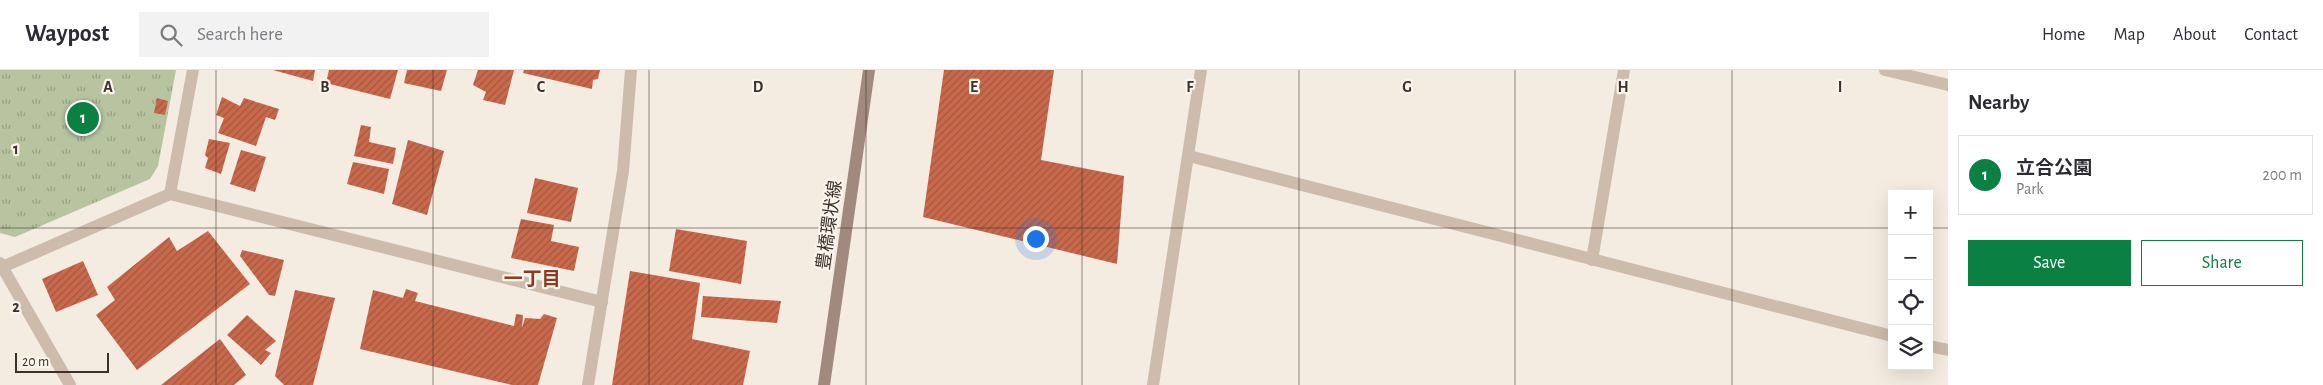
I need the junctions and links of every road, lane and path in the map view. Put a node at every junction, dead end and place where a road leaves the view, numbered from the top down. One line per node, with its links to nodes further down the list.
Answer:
1 (193, 70): 9 (street)
2 (631, 70): 12 (street)
3 (869, 70): 18 (main road, 豊橋環状線)
4 (1201, 70): 8 (street)
5 (1624, 70): 10 (street)
6 (1885, 70): 7 (street)
7 (1948, 85)
8 (1189, 156): 10 (street); 19 (street)
9 (170, 194): 11 (street); 12 (street)
10 (1592, 260): 13 (street)
11 (1, 266): 16 (street)
12 (602, 302): 17 (street)
13 (1888, 335)
14 (1933, 347): 15 (street)
15 (1948, 350)
16 (70, 385)
17 (588, 385)
18 (824, 385)
19 (1153, 385)

